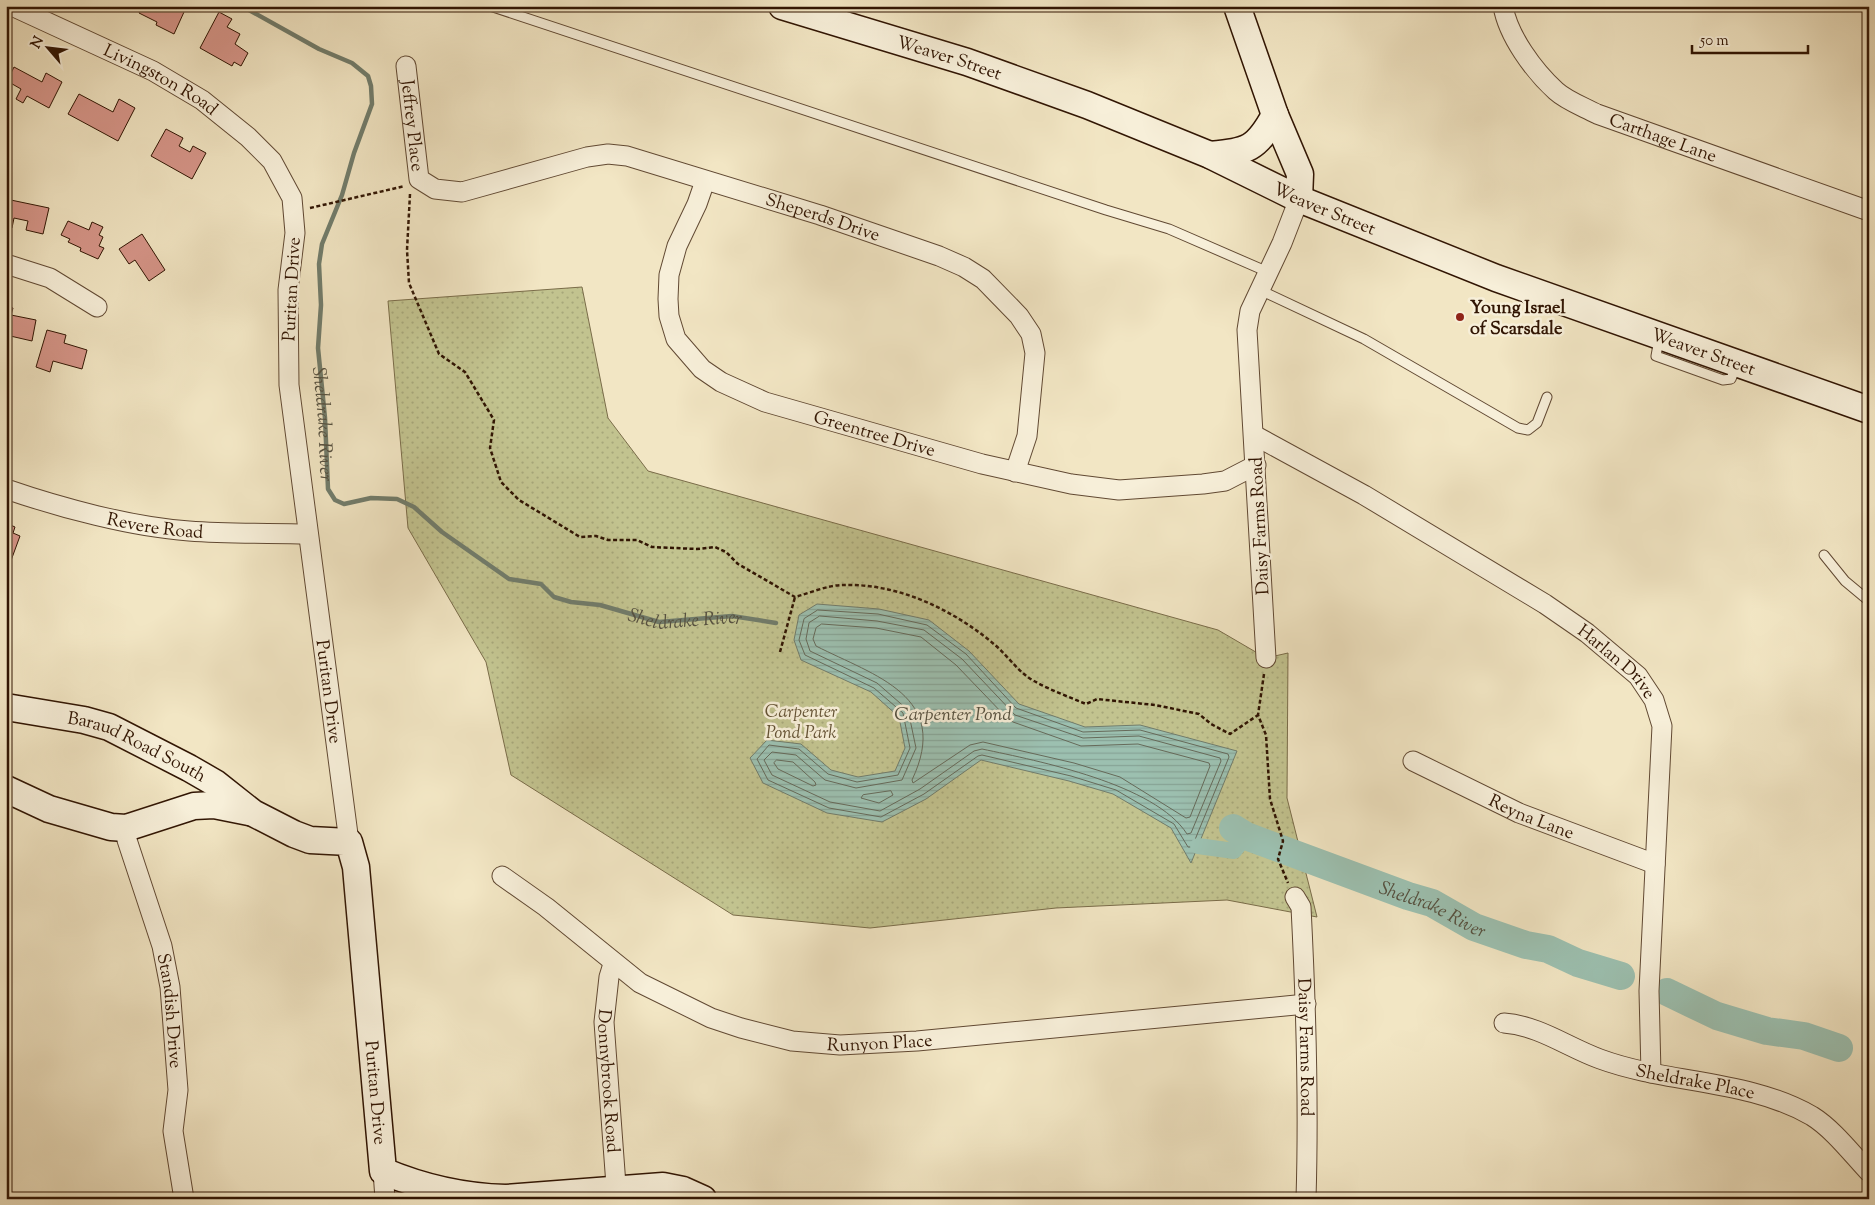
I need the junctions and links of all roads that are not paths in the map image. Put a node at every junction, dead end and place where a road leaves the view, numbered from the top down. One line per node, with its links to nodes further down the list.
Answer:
1 (12, 6): 10 (street, Livingston Road)
2 (490, 6): 15 (lane)
3 (782, 6): 8 (street, Weaver Street)
4 (1237, 6): 7 (street)
5 (1503, 6): 13 (street, Carthage Lane)
6 (406, 66): 11 (street, Jeffrey Place)
7 (1275, 115): 8 (street); 12 (street)
8 (1210, 155): 12 (street, Weaver Street)
9 (704, 181): 11 (street, Sheperds Drive); 24 (street, Sheperds Drive); 24 (street, Greentree Drive)
10 (286, 184): 26 (street, Puritan Drive)
11 (452, 191)
12 (1300, 199): 15 (street, Daisy Farms Road); 19 (street, Weaver Street)
13 (1869, 211)
14 (6, 264): 17 (street)
15 (1268, 272): 16 (street, Daisy Farms Road)
16 (1260, 290): 18 (lane); 22 (street, Daisy Farms Road)
17 (97, 306)
18 (1547, 397)
19 (1839, 400): 20 (street, Weaver Street); 21 (street)
20 (1869, 410)
21 (1869, 421)
22 (1254, 435): 23 (street, Daisy Farms Road); 36 (street, Harlan Drive)
23 (1256, 465): 24 (street, Greentree Drive); 29 (street, Daisy Farms Road)
24 (1015, 472)
25 (6, 489): 26 (street, Revere Road)
26 (308, 534): 35 (street, Puritan Drive)
27 (1824, 554): 28 (lane)
28 (1869, 601)
29 (1266, 658)
30 (6, 707): 33 (street, Baraud Road South)
31 (1413, 761): 36 (street, Reyna Lane)
32 (6, 788): 34 (street, Baraud Road South)
33 (253, 813): 34 (street, Baraud Road South); 35 (street, Baraud Road South)
34 (126, 828): 46 (street, Standish Drive)
35 (348, 842): 43 (street, Puritan Drive)
36 (1655, 864): 42 (street, Harlan Drive)
37 (502, 876): 39 (street, Runyon Place)
38 (1295, 898): 40 (street, Daisy Farms Road)
39 (613, 964): 40 (street, Runyon Place); 45 (street, Donnybrook Road)
40 (1306, 1004): 49 (street, Daisy Farms Road)
41 (1504, 1024): 42 (street, Sheldrake Place)
42 (1651, 1073): 44 (street, Sheldrake Place)
43 (383, 1171): 45 (street); 47 (street, Puritan Drive)
44 (1869, 1172)
45 (617, 1194): 48 (street)
46 (184, 1199)
47 (385, 1199)
48 (703, 1199)
49 (1306, 1199)

